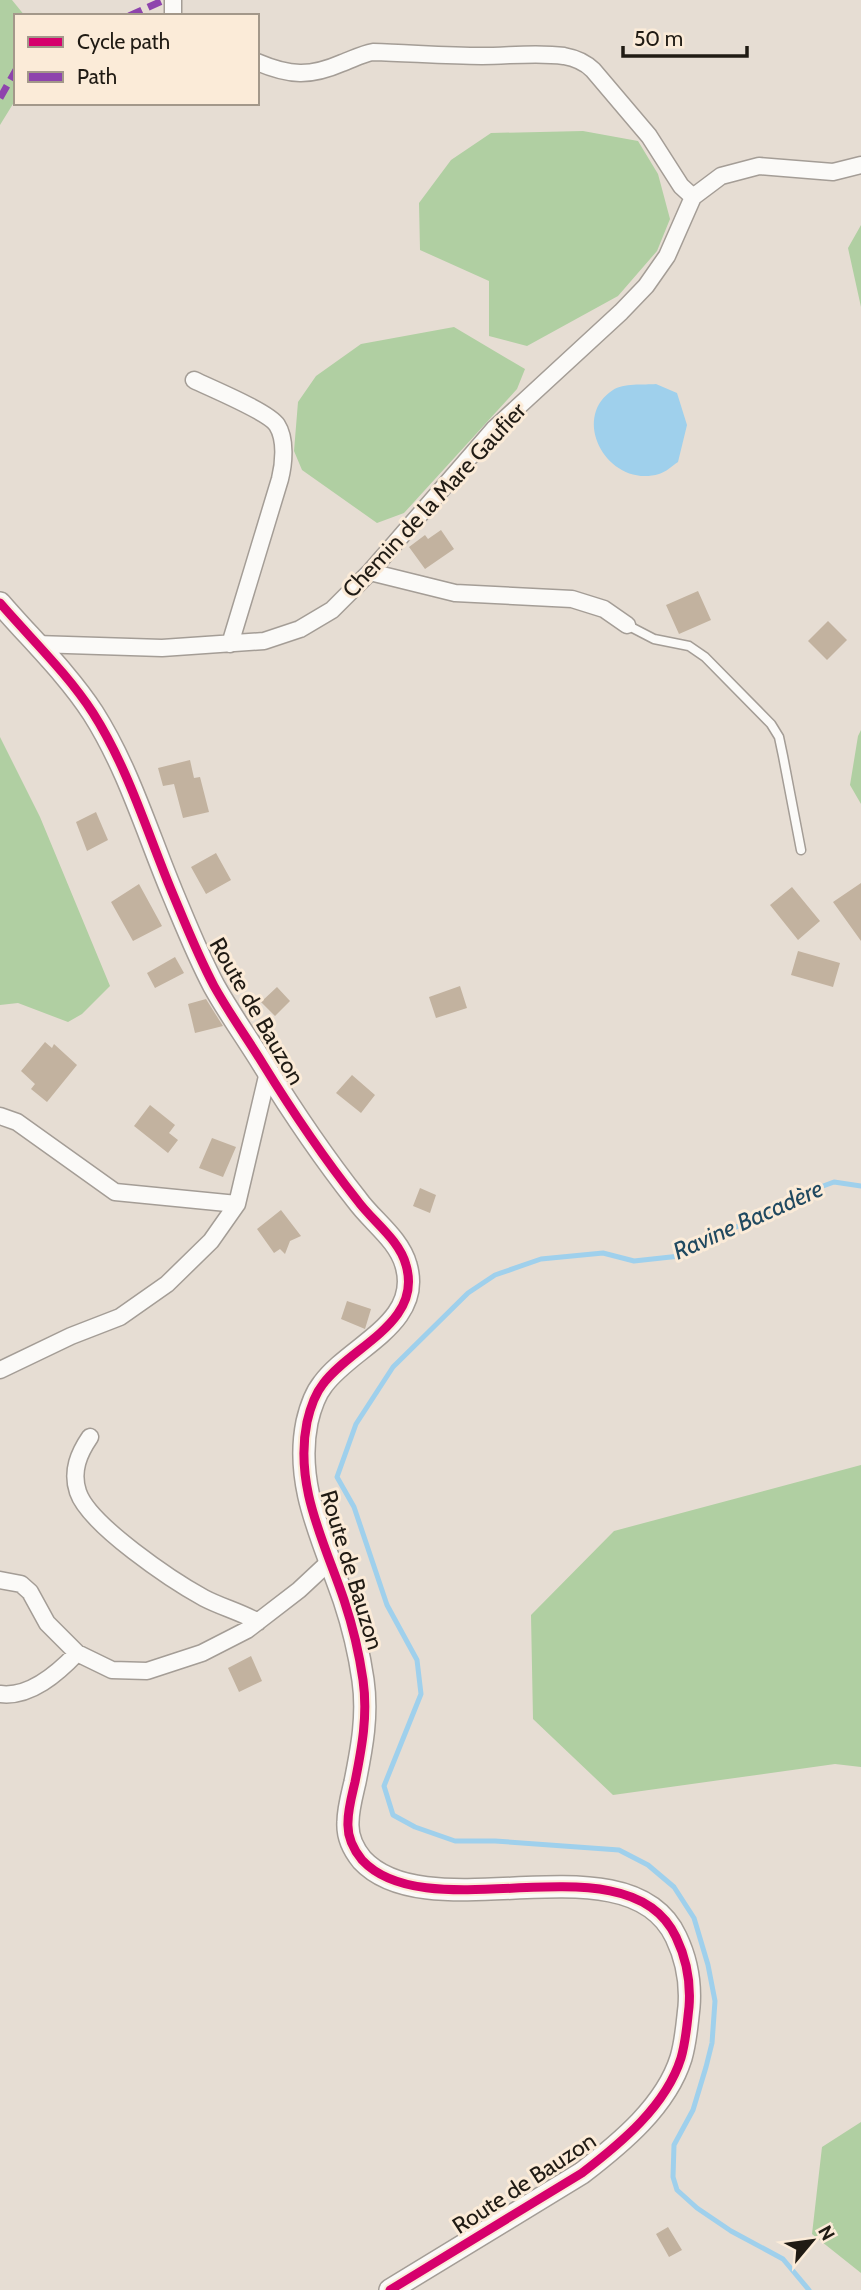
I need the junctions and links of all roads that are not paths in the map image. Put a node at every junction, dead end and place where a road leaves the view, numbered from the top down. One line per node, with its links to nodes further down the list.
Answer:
1 (259, 63): 3 (street)
2 (861, 165): 3 (street, Chemin de la Mare Gaufier)
3 (693, 197): 5 (street, Chemin de la Mare Gaufier)
4 (194, 380): 9 (street)
5 (370, 572): 7 (street); 9 (street, Chemin de la Mare Gaufier)
6 (0, 603): 8 (street, Route de Bauzon)
7 (627, 625): 10 (lane)
8 (36, 644): 9 (street, Chemin de la Mare Gaufier); 11 (street, Route de Bauzon)
9 (230, 644)
10 (801, 850)
11 (268, 1072): 13 (street); 16 (street, Route de Bauzon)
12 (0, 1116): 13 (street)
13 (237, 1204): 14 (street)
14 (0, 1370)
15 (90, 1437): 18 (street)
16 (329, 1563): 18 (street); 21 (street, Route de Bauzon)
17 (0, 1580): 19 (street)
18 (258, 1622): 19 (street)
19 (77, 1653): 20 (street)
20 (0, 1694)
21 (390, 2290)

